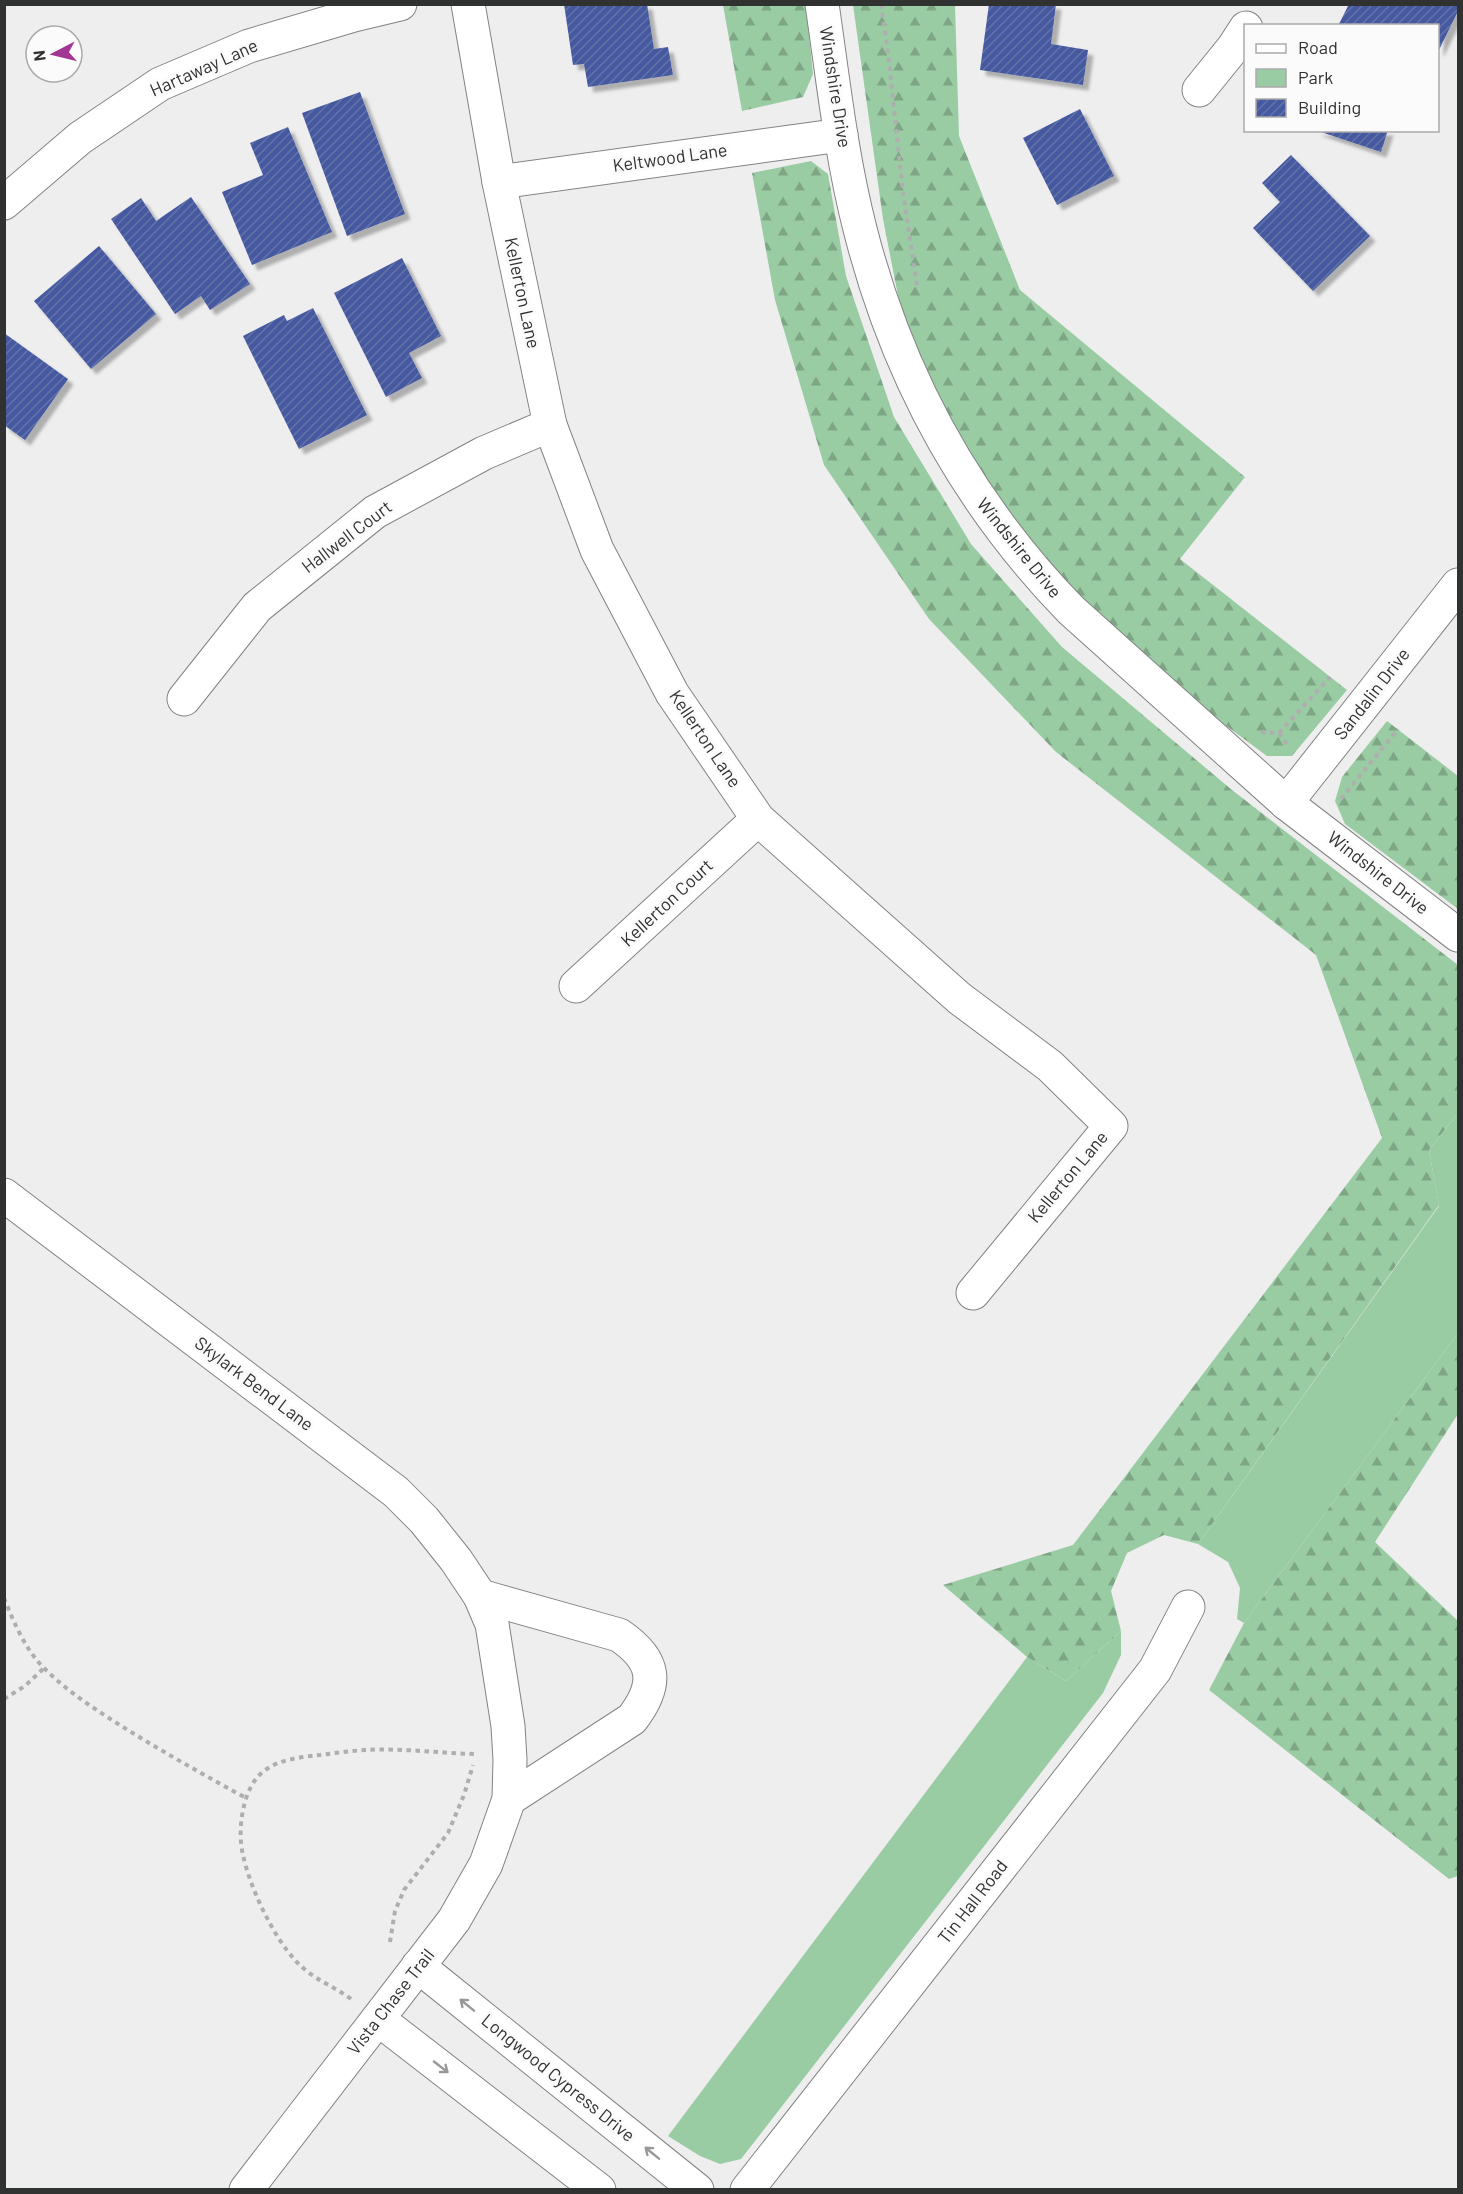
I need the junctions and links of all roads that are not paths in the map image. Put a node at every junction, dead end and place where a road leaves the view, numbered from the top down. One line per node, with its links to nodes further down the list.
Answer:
1 (400, 4): 10 (street, Hartaway Lane)
2 (468, 4): 9 (street, Kellerton Lane)
3 (822, 4): 8 (street, Windshire Drive)
4 (1260, 4): 5 (street)
5 (1248, 24)
6 (1244, 30): 7 (street)
7 (1199, 90)
8 (841, 135): 9 (street, Keltwood Lane); 14 (street, Windshire Drive)
9 (499, 182): 11 (street, Kellerton Lane)
10 (4, 203)
11 (550, 425): 13 (street, Hallwell Court); 15 (street, Kellerton Lane)
12 (1458, 585): 14 (street, Sandalin Drive)
13 (184, 699)
14 (1286, 802): 16 (street, Windshire Drive)
15 (758, 819): 17 (street, Kellerton Court); 19 (street, Kellerton Lane)
16 (1458, 935)
17 (576, 986)
18 (4, 1196): 20 (street, Skylark Bend Lane)
19 (973, 1293)
20 (480, 1596): 22 (street, Skylark Bend Lane); 23 (street)
21 (1188, 1607): 29 (street, Tin Hall Road)
22 (504, 1695): 23 (street, Vista Chase Trail)
23 (508, 1798): 24 (street, Vista Chase Trail)
24 (418, 1966): 25 (street, Vista Chase Trail); 28 (street, Longwood Cypress Drive, one-way to 24)
25 (378, 2019): 26 (street, Vista Chase Trail); 27 (street, one-way to 27)
26 (246, 2190)
27 (599, 2190)
28 (698, 2190)
29 (747, 2190)

